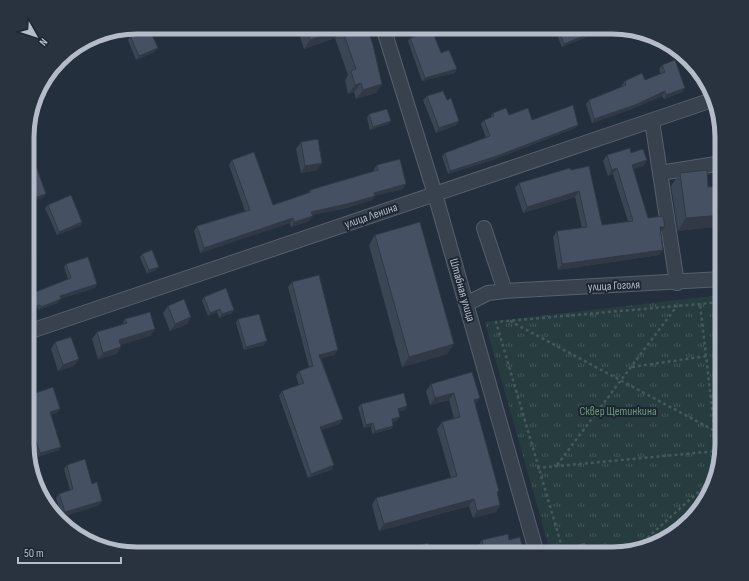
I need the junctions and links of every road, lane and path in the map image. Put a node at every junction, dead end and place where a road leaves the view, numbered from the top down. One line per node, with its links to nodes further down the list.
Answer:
1 (385, 34): 6 (street, Штабная улица)
2 (709, 101): 3 (street, улица Ленина)
3 (652, 121): 5 (street); 6 (street, улица Ленина)
4 (715, 164): 5 (street)
5 (660, 173): 9 (street)
6 (435, 194): 12 (street, Штабная улица); 16 (street, улица Ленина)
7 (484, 228): 10 (street)
8 (715, 280): 9 (street, улица Гоголя)
9 (677, 283): 10 (street, улица Гоголя)
10 (505, 291): 12 (street, улица Гоголя)
11 (715, 303): 13 (path)
12 (466, 304): 27 (street, Штабная улица)
13 (700, 304): 14 (path); 17 (path)
14 (677, 306): 15 (path); 18 (path)
15 (509, 320): 19 (path); 24 (path)
16 (34, 330)
17 (706, 356): 18 (path); 20 (path)
18 (631, 367): 19 (path)
19 (621, 380): 21 (path); 23 (path)
20 (715, 424)
21 (715, 430)
22 (715, 451): 23 (path)
23 (557, 466): 24 (path)
24 (537, 468): 28 (path)
25 (707, 484): 26 (path)
26 (642, 543)
27 (535, 547)
28 (562, 547)

